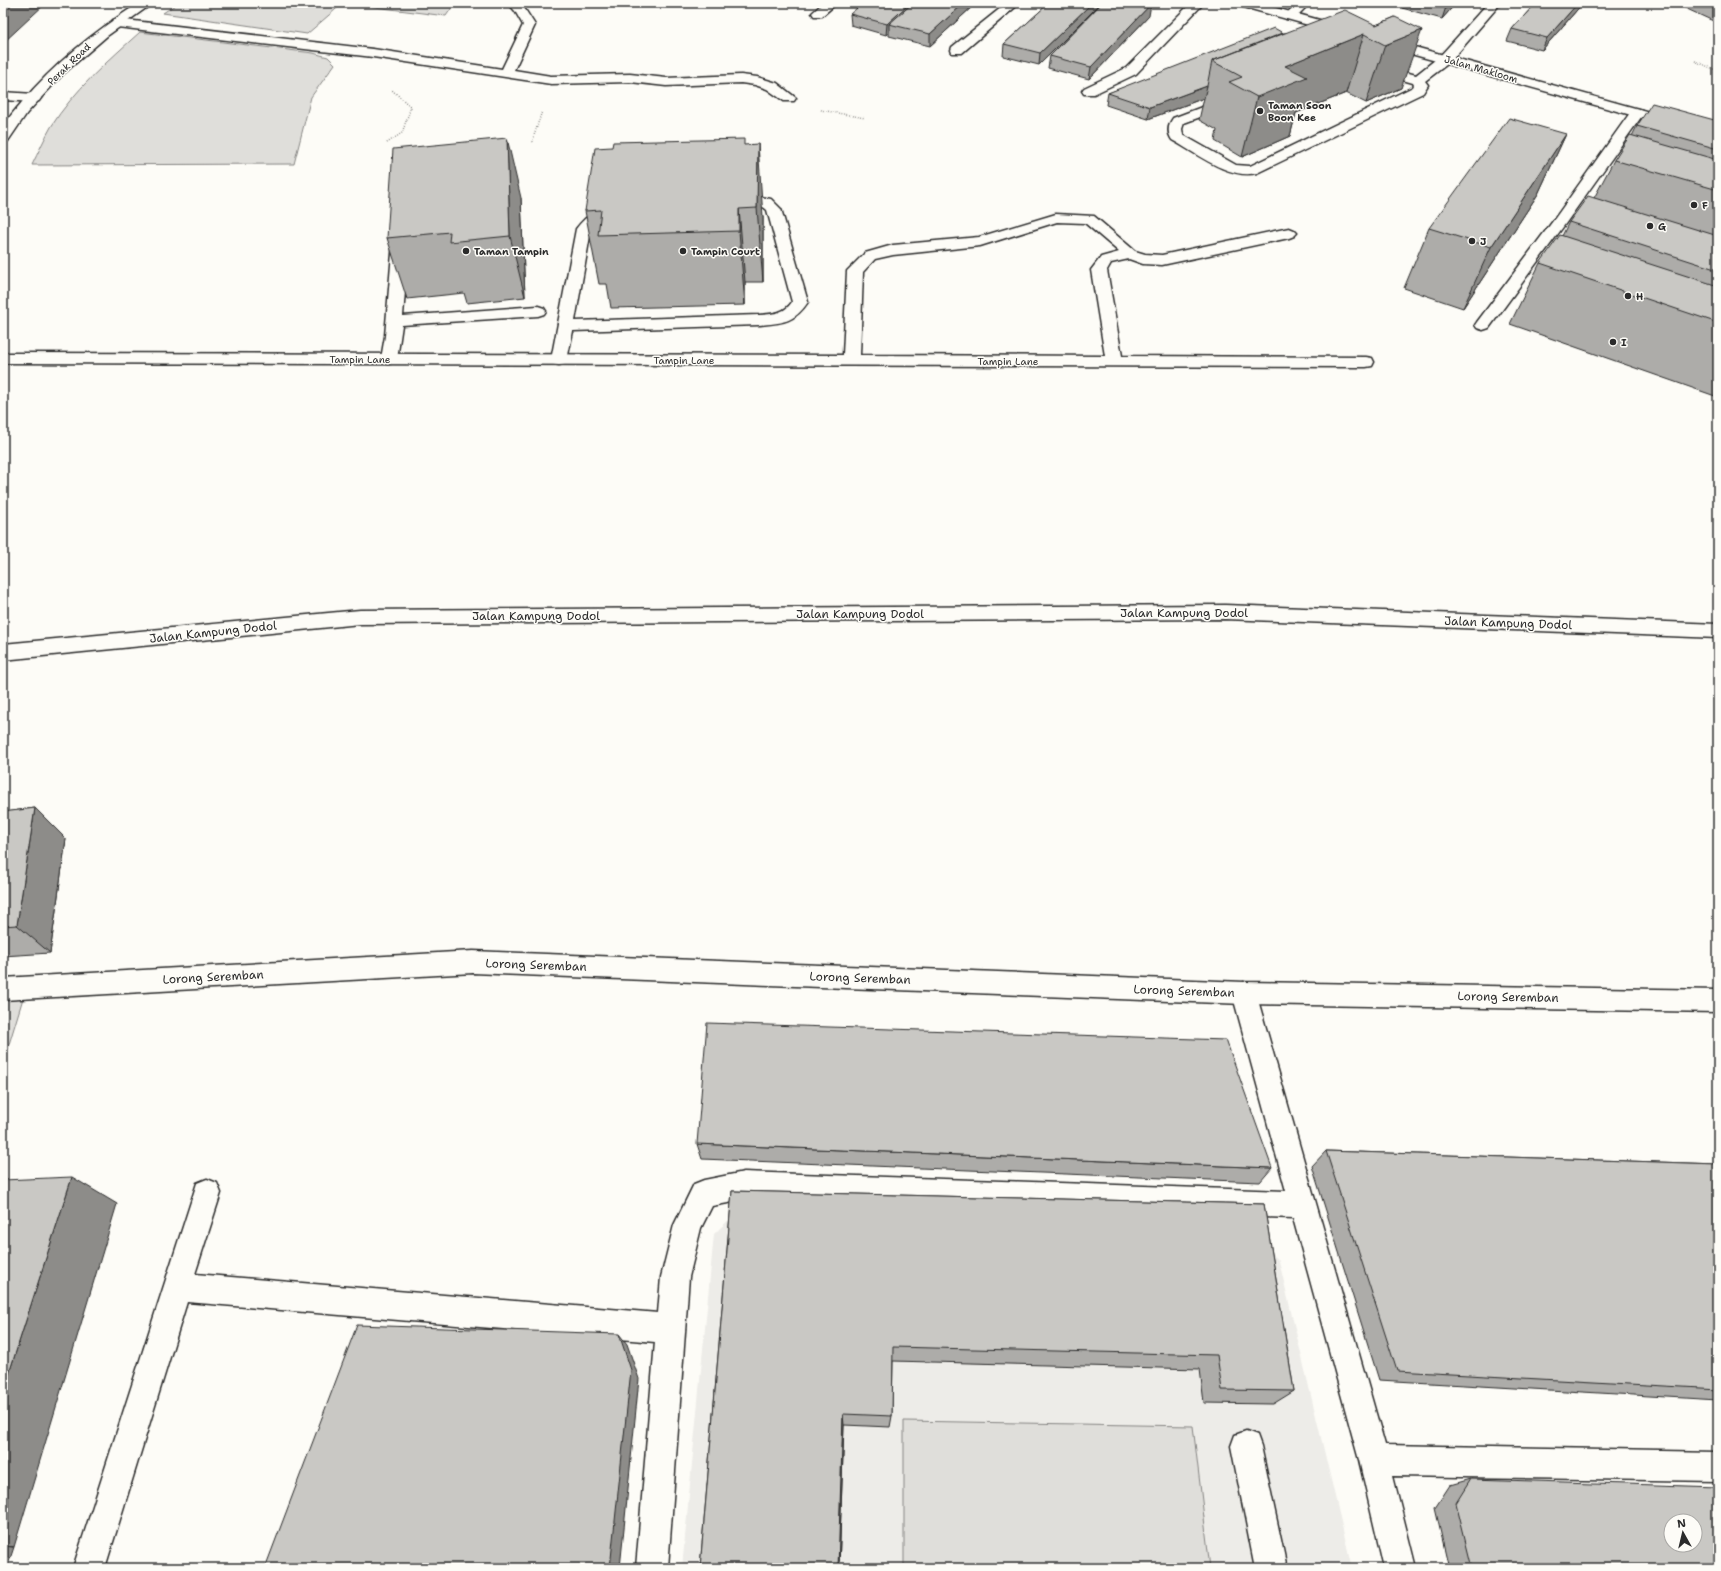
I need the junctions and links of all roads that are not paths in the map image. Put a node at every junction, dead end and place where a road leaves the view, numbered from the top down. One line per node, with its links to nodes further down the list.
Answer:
1 (147, 3): 11 (street, Perak Road)
2 (514, 3): 17 (street)
3 (831, 3): 9 (street)
4 (1014, 3): 14 (street)
5 (1198, 3): 19 (street)
6 (1244, 3): 10 (street)
7 (1304, 3): 10 (street)
8 (1495, 3): 15 (street)
9 (818, 13)
10 (1290, 16): 12 (street)
11 (117, 23): 17 (street); 22 (street, Perak Road)
12 (1350, 32)
13 (1372, 39): 15 (street, Jalan Makloom)
14 (957, 50)
15 (1445, 59): 18 (street); 24 (street, Jalan Makloom)
16 (1360, 63): 18 (street)
17 (506, 74): 23 (street)
18 (1418, 80): 21 (street)
19 (1089, 91)
20 (3, 96): 22 (street)
21 (1243, 96)
22 (34, 98): 26 (street, Perak Road)
23 (789, 98)
24 (1637, 113): 25 (street, Jalan Makloom); 30 (street)
25 (1718, 135)
26 (3, 138)
27 (722, 201): 37 (street)
28 (627, 208): 37 (street)
29 (402, 224): 35 (street)
30 (1558, 224): 31 (street); 36 (street)
31 (1574, 229)
32 (1289, 233): 33 (street)
33 (1130, 254): 41 (street); 42 (street)
34 (538, 311): 35 (street)
35 (394, 322): 39 (street)
36 (1483, 325)
37 (565, 326): 40 (street)
38 (3, 358): 39 (street, Tampin Lane)
39 (389, 359): 40 (street, Tampin Lane)
40 (559, 360): 41 (street, Tampin Lane)
41 (851, 361): 42 (street, Tampin Lane)
42 (1114, 362): 43 (street, Tampin Lane)
43 (1366, 362)
44 (1718, 631): 45 (street, Jalan Kampung Dodol)
45 (3, 652)
46 (3, 989): 47 (street, Lorong Seremban)
47 (1244, 993): 48 (street, Lorong Seremban); 50 (street)
48 (1718, 1001)
49 (207, 1193): 51 (street)
50 (1304, 1205): 52 (street); 54 (street)
51 (177, 1287): 52 (street); 56 (street)
52 (671, 1329): 57 (street)
53 (1246, 1446): 58 (street)
54 (1374, 1460): 55 (street); 59 (street)
55 (1718, 1466)
56 (89, 1568)
57 (652, 1568)
58 (1271, 1568)
59 (1400, 1568)

